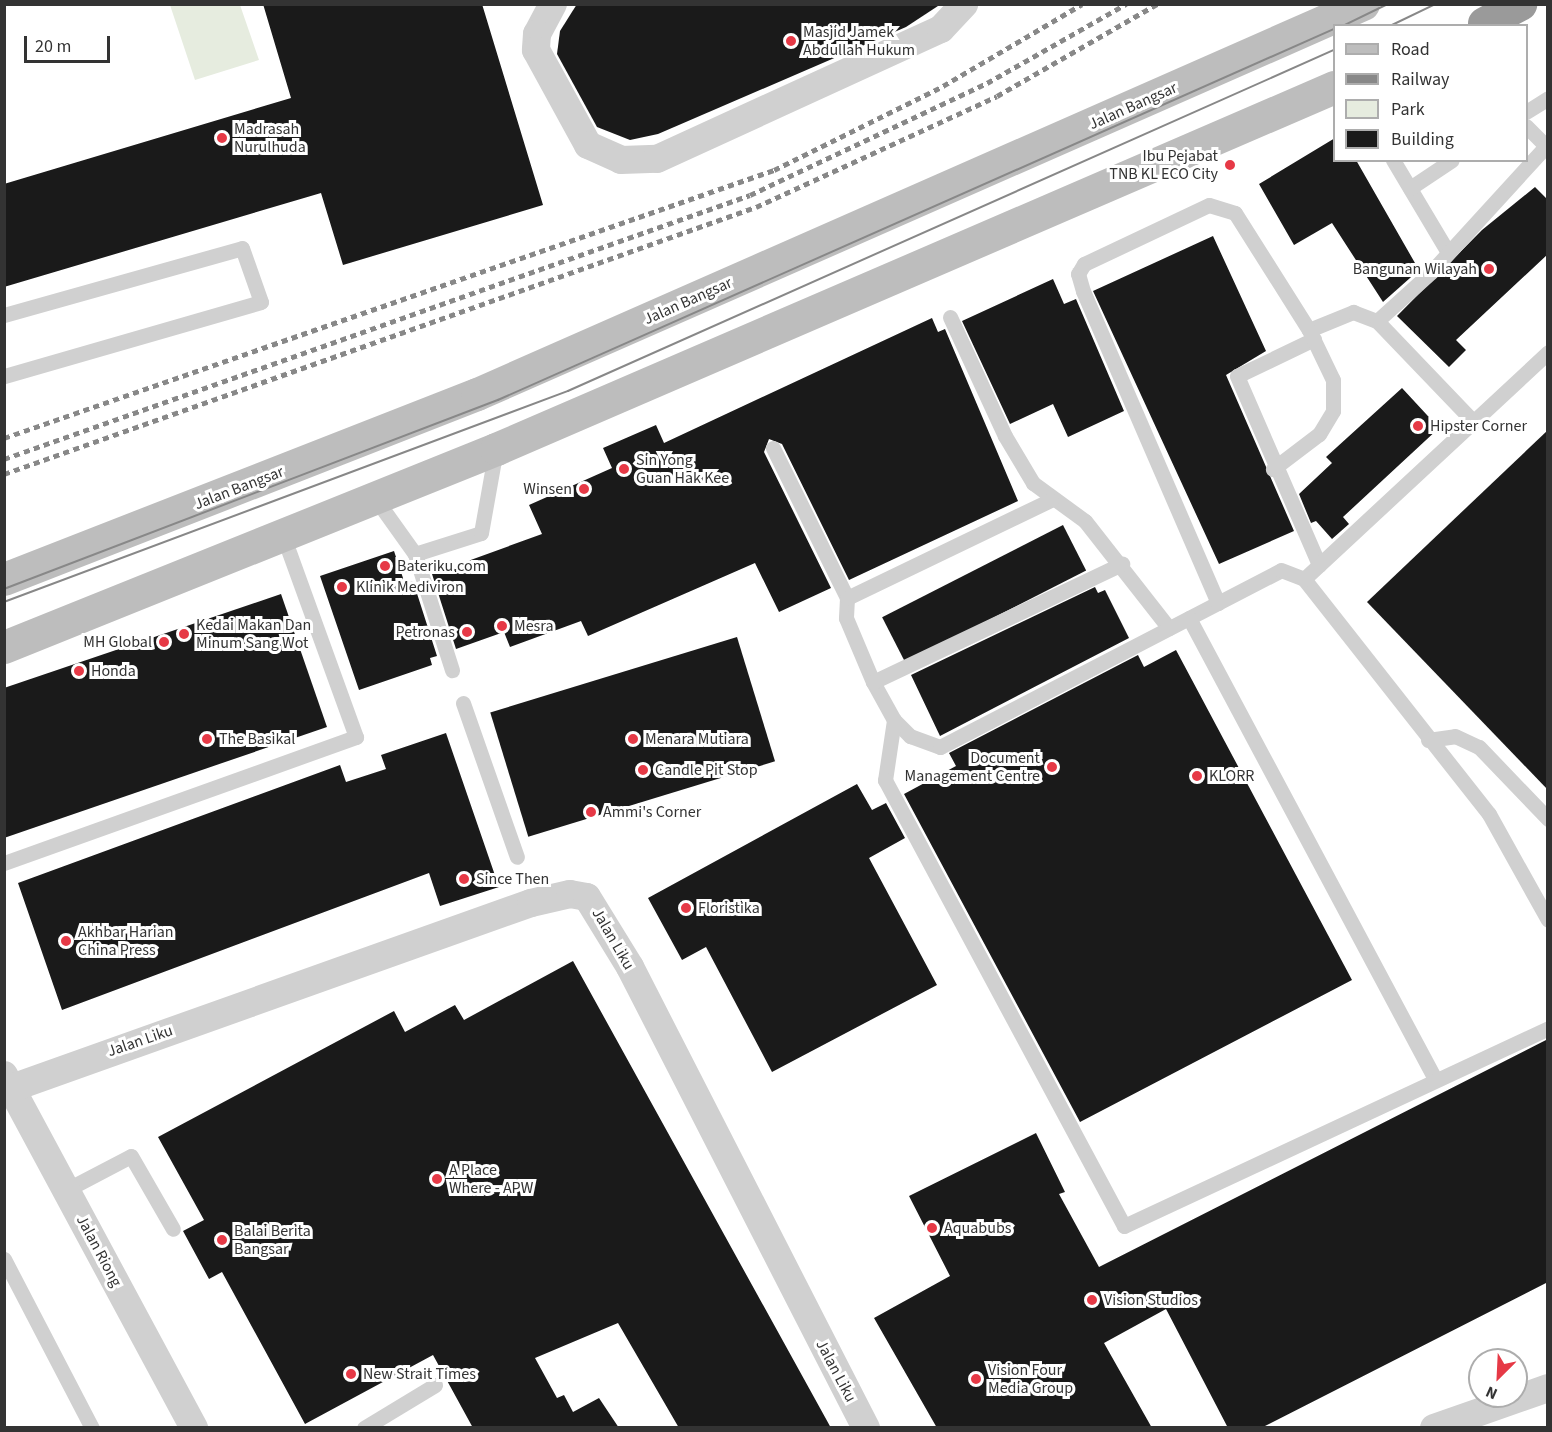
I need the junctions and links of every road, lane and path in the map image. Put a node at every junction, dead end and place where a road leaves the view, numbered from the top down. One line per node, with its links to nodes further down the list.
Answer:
1 (553, 4): 2 (street)
2 (964, 4)
3 (1363, 4): 32 (main road, Jalan Bangsar)
4 (1520, 4): 6 (highway)
5 (1533, 4): 6 (main road)
6 (1481, 24)
7 (1333, 88): 24 (main road)
8 (1548, 98): 9 (lane)
9 (1528, 111)
10 (1528, 127): 11 (lane)
11 (1547, 147): 15 (lane)
12 (1394, 162): 14 (lane)
13 (1449, 162): 14 (lane)
14 (1410, 188): 15 (lane)
15 (1446, 249): 18 (lane)
16 (4, 315): 21 (lane)
17 (951, 317): 27 (lane)
18 (1377, 321): 19 (lane); 22 (lane)
19 (1311, 335): 25 (lane); 25 (lane); 35 (lane)
20 (1548, 351): 22 (lane)
21 (4, 376)
22 (1473, 421): 31 (lane)
23 (773, 448): 34 (lane)
24 (496, 449): 26 (main road); 29 (lane)
25 (1273, 469): 31 (lane)
26 (375, 498): 28 (main road); 29 (lane)
27 (1051, 500): 30 (lane); 34 (lane)
28 (282, 535): 38 (main road); 46 (lane)
29 (415, 554): 39 (lane)
30 (1122, 564): 37 (lane); 40 (lane)
31 (1319, 565): 33 (lane)
32 (4, 579)
33 (1304, 579): 35 (lane); 43 (lane)
34 (847, 598): 40 (lane)
35 (1218, 603): 36 (lane)
36 (1189, 618): 37 (lane); 49 (lane)
37 (1169, 628): 42 (lane)
38 (4, 647)
39 (452, 670)
40 (873, 682): 42 (lane)
41 (463, 703): 45 (lane)
42 (894, 720): 49 (lane)
43 (1428, 740): 44 (lane); 47 (lane)
44 (1548, 819)
45 (517, 857)
46 (4, 863)
47 (1548, 920)
48 (1548, 1028): 49 (lane)
49 (1435, 1079)
50 (8, 1081): 51 (street, Jalan Riong); 61 (street, Jalan Liku)
51 (66, 1190): 52 (lane); 59 (street, Jalan Riong)
52 (173, 1229)
53 (4, 1259): 54 (lane)
54 (11, 1286): 58 (lane)
55 (435, 1385): 60 (lane)
56 (1548, 1388): 57 (street)
57 (1474, 1421): 62 (street)
58 (92, 1428)
59 (194, 1428)
60 (364, 1428)
61 (866, 1428)
62 (1434, 1428)

